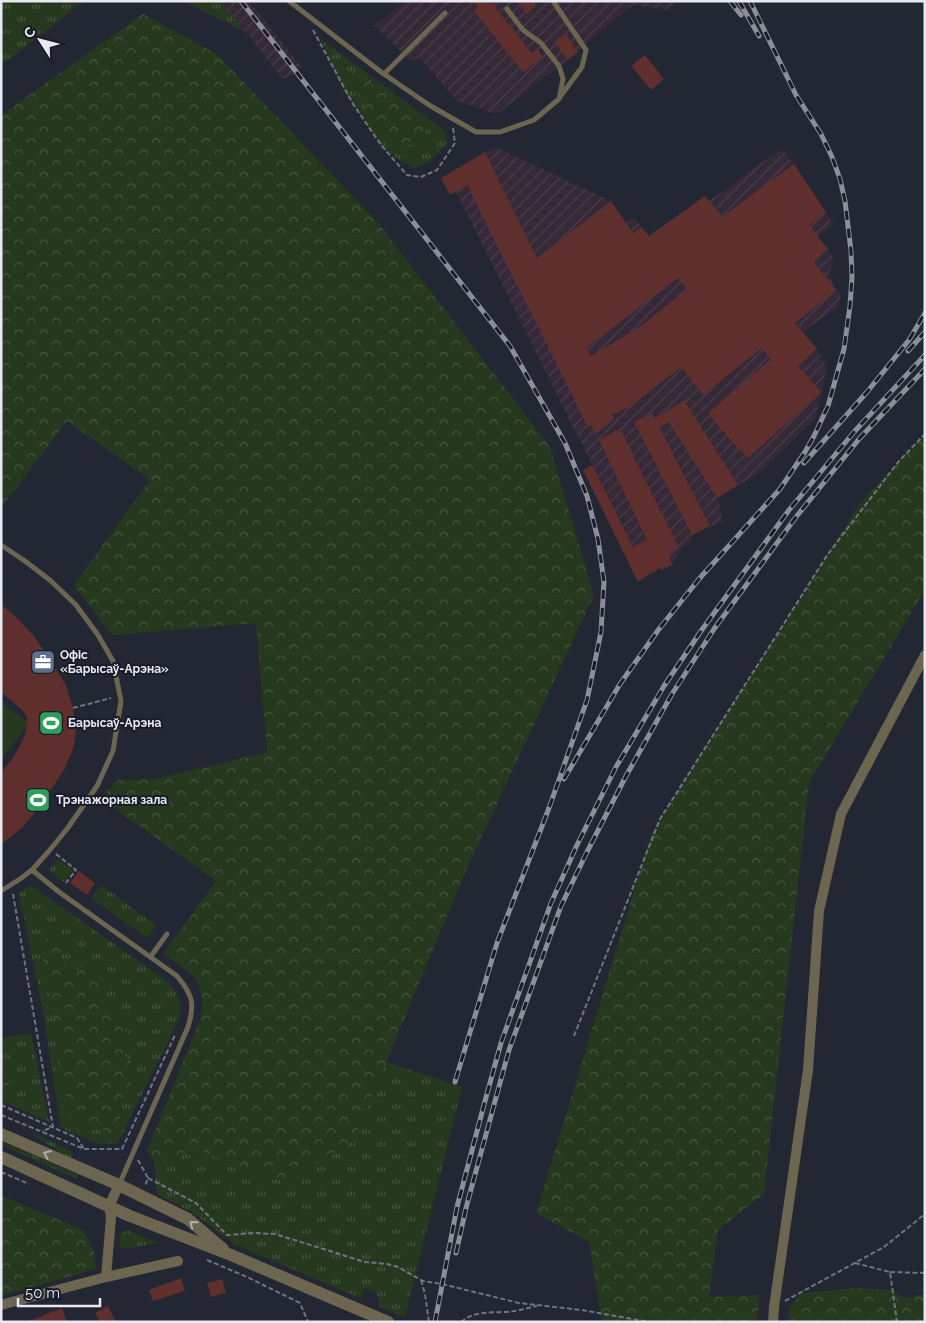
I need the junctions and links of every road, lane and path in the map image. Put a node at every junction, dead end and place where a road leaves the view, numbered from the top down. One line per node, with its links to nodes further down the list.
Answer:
1 (289, 1): 5 (lane)
2 (553, 1): 7 (lane)
3 (507, 9): 7 (lane)
4 (445, 13): 6 (lane)
5 (305, 14): 6 (lane); 8 (path)
6 (384, 74): 8 (lane)
7 (558, 99): 8 (lane)
8 (451, 118)
9 (925, 434): 22 (path)
10 (1, 545): 15 (lane)
11 (925, 655): 47 (street)
12 (111, 698): 13 (path)
13 (73, 708)
14 (55, 854): 16 (path)
15 (32, 870): 17 (lane); 20 (lane)
16 (66, 884)
17 (1, 890)
18 (12, 892): 25 (path)
19 (167, 934): 20 (lane)
20 (150, 956): 33 (lane)
21 (176, 1031): 28 (path)
22 (574, 1036)
23 (1, 1105): 25 (path)
24 (1, 1115): 26 (path)
25 (52, 1127): 26 (path); 28 (path)
26 (41, 1132): 28 (path)
27 (1, 1134): 33 (street, one-way to 27)
28 (84, 1149): 29 (path)
29 (81, 1154)
30 (1, 1157): 35 (street)
31 (138, 1160): 32 (path)
32 (148, 1178): 34 (path); 44 (path)
33 (119, 1185): 35 (street); 37 (street, one-way to 33)
34 (144, 1188)
35 (109, 1206): 37 (street); 43 (street)
36 (925, 1214): 39 (path)
37 (231, 1255): 49 (street)
38 (178, 1261): 43 (street)
39 (855, 1263): 41 (path); 47 (path)
40 (223, 1266): 48 (path)
41 (890, 1272): 42 (path); 54 (path)
42 (925, 1273)
43 (106, 1277): 46 (street)
44 (421, 1280): 45 (path); 50 (path)
45 (540, 1305): 51 (path); 52 (path)
46 (1, 1306)
47 (774, 1307): 53 (street)
48 (308, 1322)
49 (388, 1322)
50 (429, 1322)
51 (461, 1322)
52 (650, 1322)
53 (773, 1322)
54 (897, 1322)

